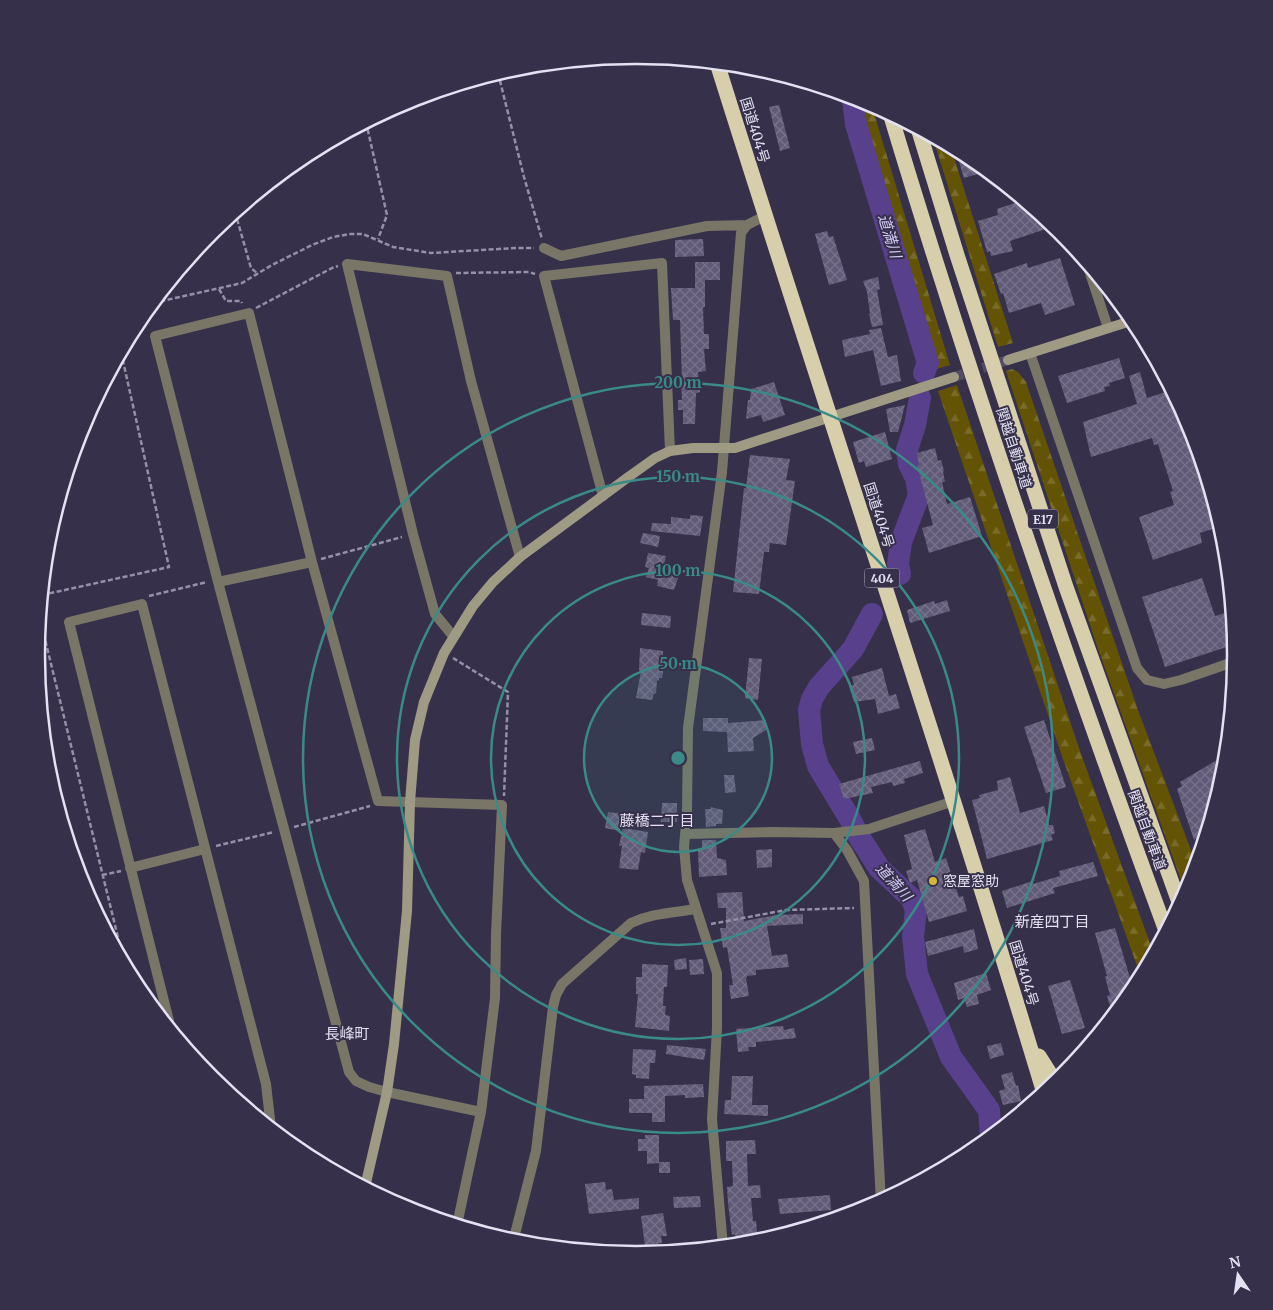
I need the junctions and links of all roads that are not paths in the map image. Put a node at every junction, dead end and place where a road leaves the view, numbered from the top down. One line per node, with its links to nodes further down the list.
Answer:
1 (719, 70): 4 (highway, 国道404号 / 404)
2 (893, 122): 30 (highway, 関越自動車道 / E17)
3 (921, 137): 28 (highway, 関越自動車道 / E17)
4 (765, 216): 5 (street); 13 (highway, 国道404号 / 404)
5 (746, 225): 6 (street); 14 (street)
6 (544, 248)
7 (1091, 278): 9 (street)
8 (1126, 323): 9 (street)
9 (1108, 328): 10 (street)
10 (1030, 353): 11 (street); 21 (street)
11 (1008, 360)
12 (954, 377): 13 (street)
13 (829, 416): 14 (street); 22 (highway, 国道404号 / 404)
14 (724, 448): 15 (street); 25 (street)
15 (670, 451): 16 (street); 16 (street)
16 (603, 496): 17 (street)
17 (520, 557): 20 (street); 20 (street)
18 (312, 562): 19 (street); 19 (street); 23 (street)
19 (218, 582): 35 (street)
20 (454, 636): 23 (street)
21 (1228, 665)
22 (954, 801): 24 (street); 32 (highway, 国道404号 / 404)
23 (410, 802): 35 (street); 36 (street)
24 (834, 833): 25 (street); 39 (street)
25 (685, 834): 29 (street)
26 (205, 849): 27 (street); 27 (street); 37 (street)
27 (130, 868): 31 (street)
28 (1177, 895)
29 (695, 909): 41 (street); 42 (street)
30 (1163, 924)
31 (168, 1016)
32 (1027, 1035): 33 (highway); 34 (highway, 国道404号 / 404)
33 (1052, 1076)
34 (1042, 1086)
35 (387, 1092): 36 (street); 38 (street)
36 (482, 1112): 40 (street)
37 (270, 1119)
38 (366, 1181)
39 (881, 1193)
40 (458, 1219)
41 (515, 1234)
42 (722, 1240)

